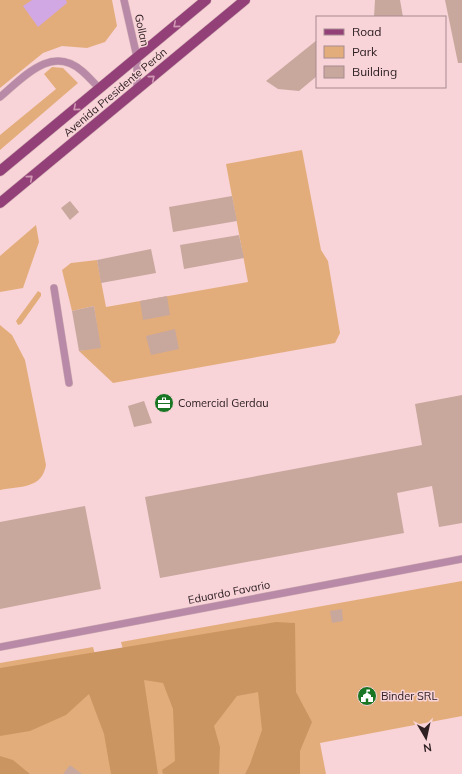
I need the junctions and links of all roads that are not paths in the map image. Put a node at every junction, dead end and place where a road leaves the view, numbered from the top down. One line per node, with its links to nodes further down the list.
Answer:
1 (124, 0): 4 (lane, Gollan)
2 (206, 0): 4 (main road, Avenida Presidente Perón, one-way to 4)
3 (246, 0): 6 (main road, Avenida Presidente Perón, one-way to 3)
4 (137, 57): 5 (main road, Avenida Presidente Perón); 6 (lane, Gollan)
5 (99, 88): 7 (lane); 8 (main road, Avenida Presidente Perón, one-way to 8)
6 (137, 90): 9 (main road, Avenida Presidente Perón, one-way to 6)
7 (0, 98)
8 (0, 171)
9 (0, 203)
10 (54, 288): 11 (lane)
11 (69, 384)
12 (462, 559): 13 (lane, Eduardo Favario)
13 (0, 647)

